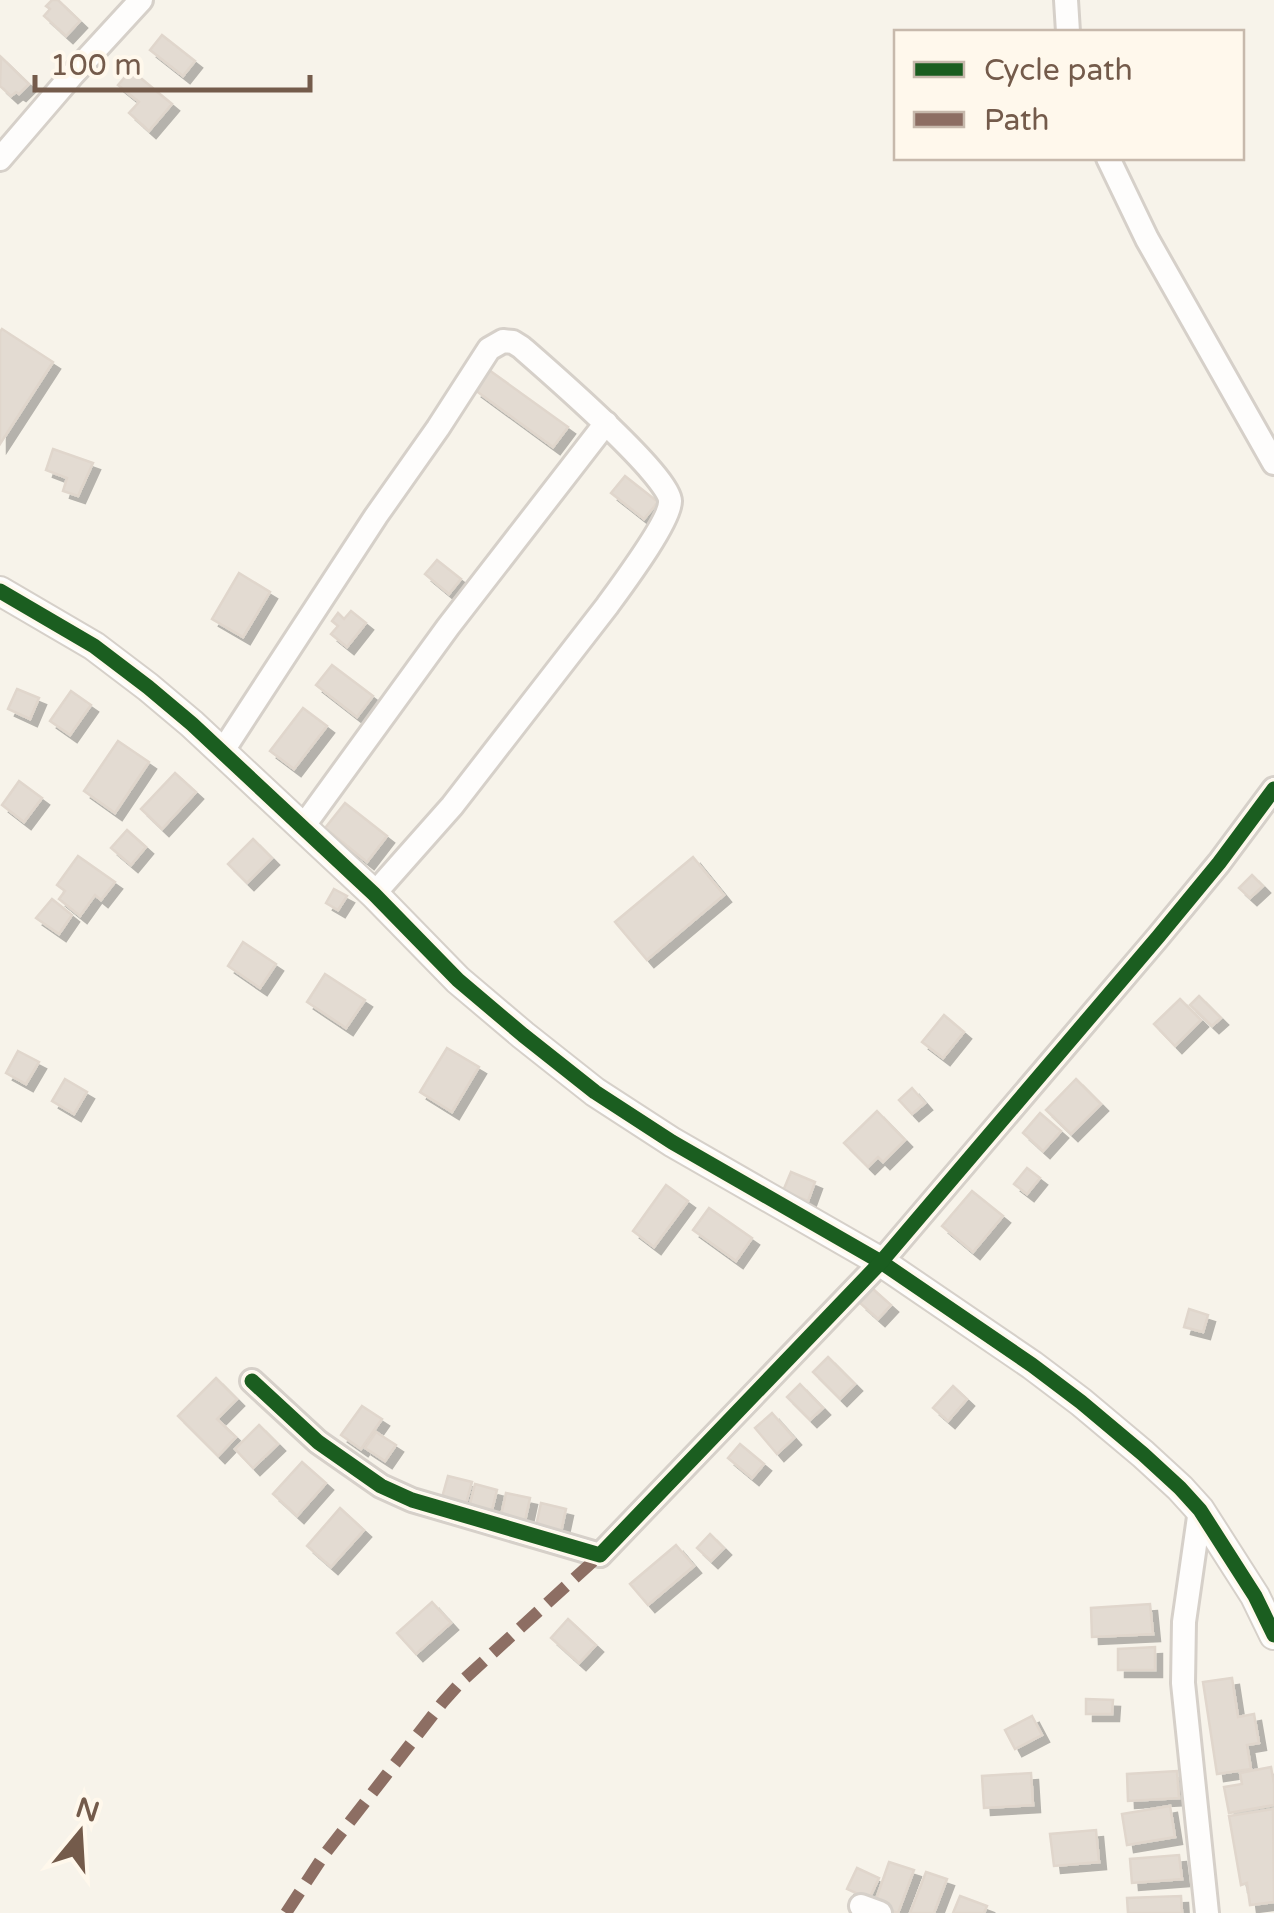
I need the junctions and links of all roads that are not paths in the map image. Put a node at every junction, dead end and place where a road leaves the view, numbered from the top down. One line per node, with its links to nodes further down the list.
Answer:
1 (141, 0): 4 (street)
2 (1066, 0): 3 (street)
3 (1068, 30)
4 (0, 159)
5 (1109, 160): 7 (street)
6 (606, 423): 9 (street); 11 (street); 12 (street)
7 (1274, 463)
8 (0, 591): 9 (street)
9 (222, 752): 11 (street)
10 (1274, 789): 13 (street)
11 (302, 828): 12 (street)
12 (374, 894): 13 (street)
13 (881, 1262): 14 (street); 15 (street)
14 (252, 1381)
15 (1200, 1510): 16 (street); 17 (street)
16 (1274, 1635)
17 (1207, 1913)

